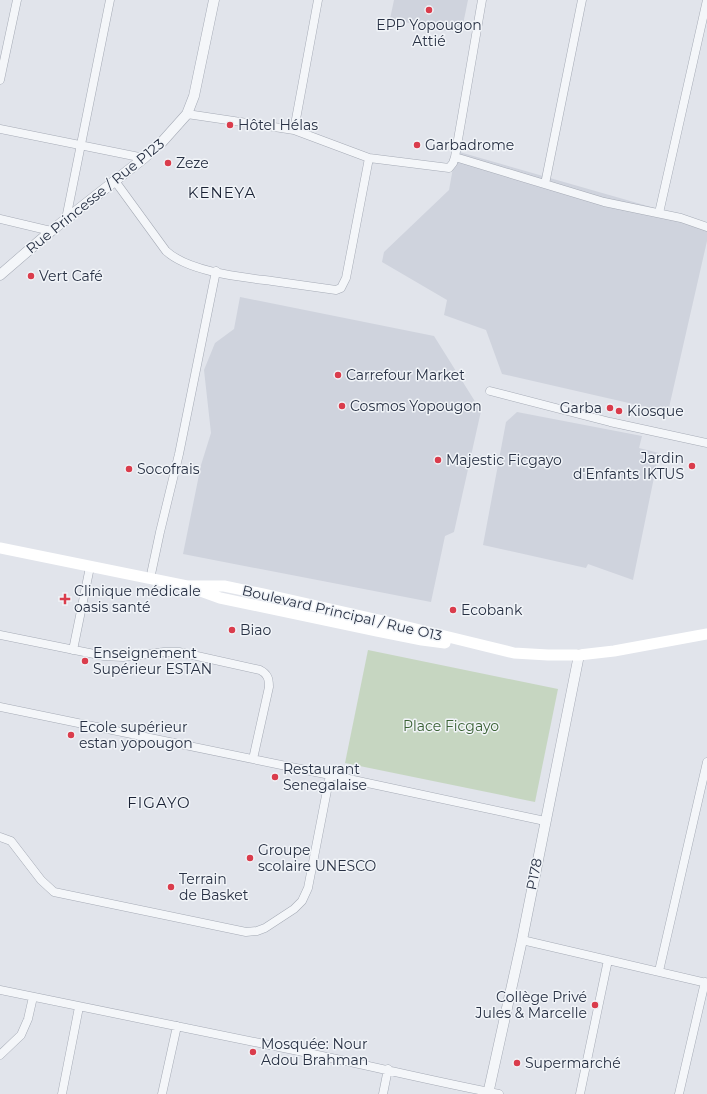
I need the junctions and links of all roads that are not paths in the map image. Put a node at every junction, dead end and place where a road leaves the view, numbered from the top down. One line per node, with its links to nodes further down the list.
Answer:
1 (17, 0): 8 (street)
2 (110, 0): 13 (street)
3 (214, 0): 10 (street)
4 (318, 0): 12 (street)
5 (482, 0): 14 (street)
6 (582, 0): 18 (street)
7 (707, 0): 19 (street)
8 (4, 36): 9 (street)
9 (0, 80)
10 (187, 114): 12 (street); 15 (street, Rue Princesse / Rue P123)
11 (0, 130): 13 (street)
12 (294, 130): 16 (street)
13 (80, 145): 15 (street); 21 (street)
14 (455, 157): 16 (street); 18 (street)
15 (144, 158): 17 (street, Rue Princesse / Rue P123)
16 (369, 158): 24 (street)
17 (115, 181): 21 (street, Rue Princesse / Rue P123); 24 (street)
18 (545, 184): 19 (street)
19 (659, 214): 22 (street)
20 (0, 219): 23 (street)
21 (66, 219): 23 (street, Rue Princesse / Rue P123)
22 (707, 227)
23 (51, 231): 25 (street, Rue Princesse / Rue P123)
24 (216, 271): 30 (street)
25 (0, 275)
26 (490, 391): 27 (street)
27 (707, 443)
28 (0, 548): 29 (main road, Boulevard Principal / Rue O13)
29 (90, 567): 30 (main road, Boulevard Principal / Rue O13); 33 (street)
30 (150, 579): 34 (main road, Boulevard Principal / Rue O13)
31 (707, 634): 34 (main road, Boulevard Principal / Rue O13)
32 (0, 635): 33 (street)
33 (73, 650): 36 (street)
34 (579, 655): 39 (street, P178)
35 (0, 707): 36 (street)
36 (253, 759): 38 (street)
37 (707, 762): 43 (street)
38 (330, 775): 39 (street); 40 (street)
39 (545, 821): 41 (street, P178)
40 (0, 837)
41 (522, 940): 42 (street); 51 (street, P178)
42 (608, 960): 43 (street); 56 (street)
43 (659, 971): 44 (street)
44 (706, 982): 57 (street)
45 (0, 990): 46 (street)
46 (33, 997): 47 (street); 49 (street)
47 (79, 1007): 48 (street); 52 (street)
48 (177, 1026): 50 (street); 53 (street)
49 (0, 1055)
50 (388, 1069): 51 (street); 54 (street)
51 (489, 1093): 55 (street)
52 (62, 1094)
53 (162, 1094)
54 (383, 1094)
55 (499, 1094)
56 (580, 1094)
57 (679, 1094)

